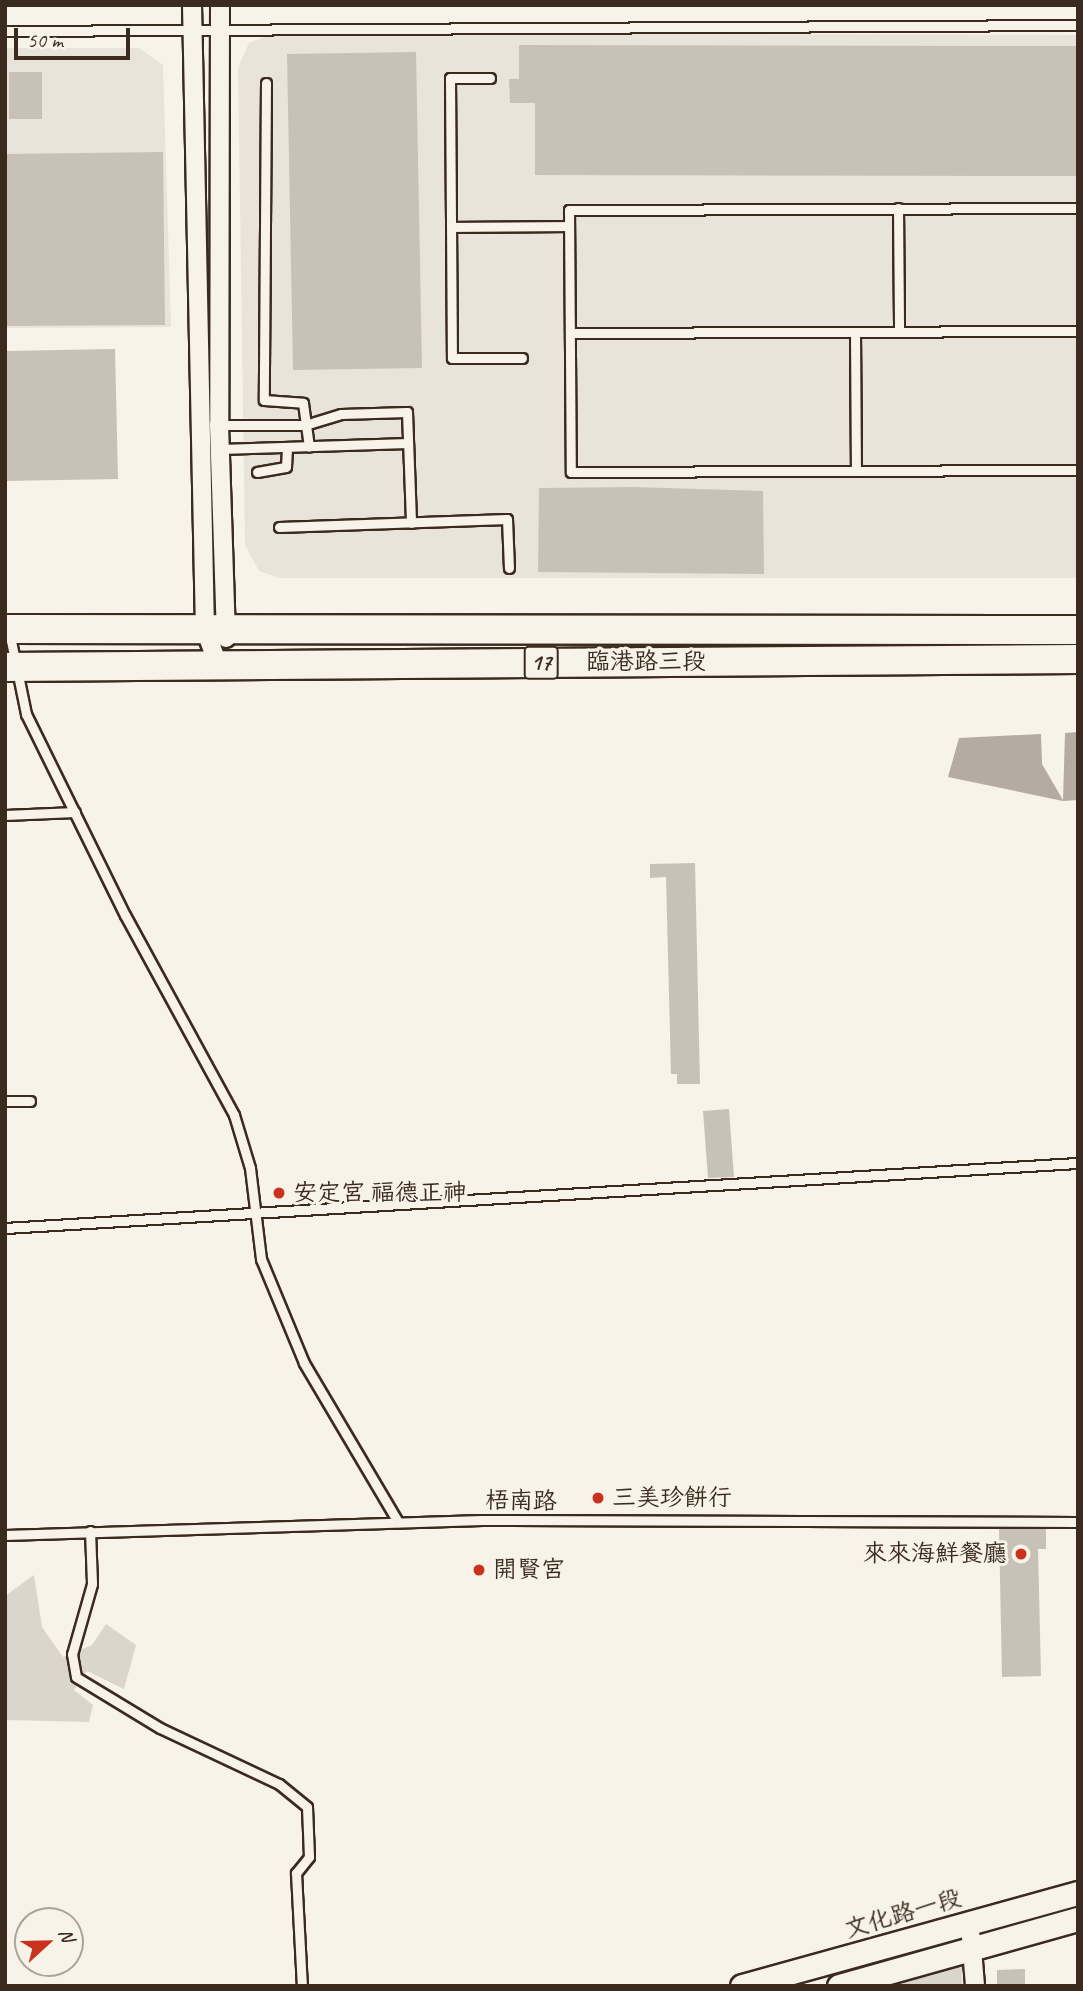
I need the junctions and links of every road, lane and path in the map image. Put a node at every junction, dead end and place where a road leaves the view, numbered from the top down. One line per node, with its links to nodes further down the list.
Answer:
1 (192, 5): 5 (street)
2 (220, 5): 4 (street)
3 (1078, 25): 4 (lane)
4 (220, 29): 5 (lane); 18 (street)
5 (192, 30): 6 (lane); 31 (street)
6 (5, 31)
7 (490, 78): 12 (lane)
8 (265, 83): 19 (lane)
9 (898, 208): 10 (lane); 11 (lane); 15 (lane)
10 (1078, 208)
11 (569, 226): 12 (lane); 16 (lane)
12 (451, 227): 17 (lane)
13 (1078, 331): 15 (lane)
14 (855, 332): 15 (lane); 16 (lane); 25 (lane)
15 (899, 332)
16 (570, 333): 25 (lane)
17 (522, 358)
18 (219, 425): 19 (lane); 23 (street)
19 (305, 425): 20 (lane); 22 (lane)
20 (408, 443): 22 (lane); 27 (lane)
21 (286, 447): 22 (lane); 23 (lane); 26 (lane)
22 (309, 447)
23 (220, 449): 31 (street)
24 (1078, 470): 25 (lane)
25 (856, 471)
26 (257, 472)
27 (411, 523): 28 (lane); 29 (lane)
28 (279, 527)
29 (509, 568)
30 (7, 629): 31 (main road, 臨港路三段 / 17); 35 (lane)
31 (217, 629): 32 (main road, 臨港路三段 / 17); 34 (street)
32 (1078, 630)
33 (1078, 659): 34 (main road, 臨港路三段 / 17)
34 (218, 665): 35 (main road, 臨港路三段 / 17)
35 (9, 667): 36 (lane)
36 (75, 812): 37 (lane); 41 (lane)
37 (5, 815)
38 (5, 1101): 39 (lane)
39 (30, 1101)
40 (1078, 1163): 41 (lane)
41 (252, 1213): 42 (lane); 43 (lane)
42 (5, 1228)
43 (398, 1522): 44 (lane, 梧南路); 45 (lane, 梧南路)
44 (1078, 1522)
45 (90, 1531): 46 (lane, 梧南路); 51 (lane)
46 (5, 1535)
47 (1078, 1893): 49 (street, 文化路一段)
48 (1078, 1919): 50 (street, 文化路一段)
49 (966, 1923): 50 (street); 52 (street, 文化路一段)
50 (975, 1946): 53 (street, 文化路一段); 54 (street)
51 (302, 1986)
52 (742, 1986)
53 (839, 1986)
54 (975, 1986)

